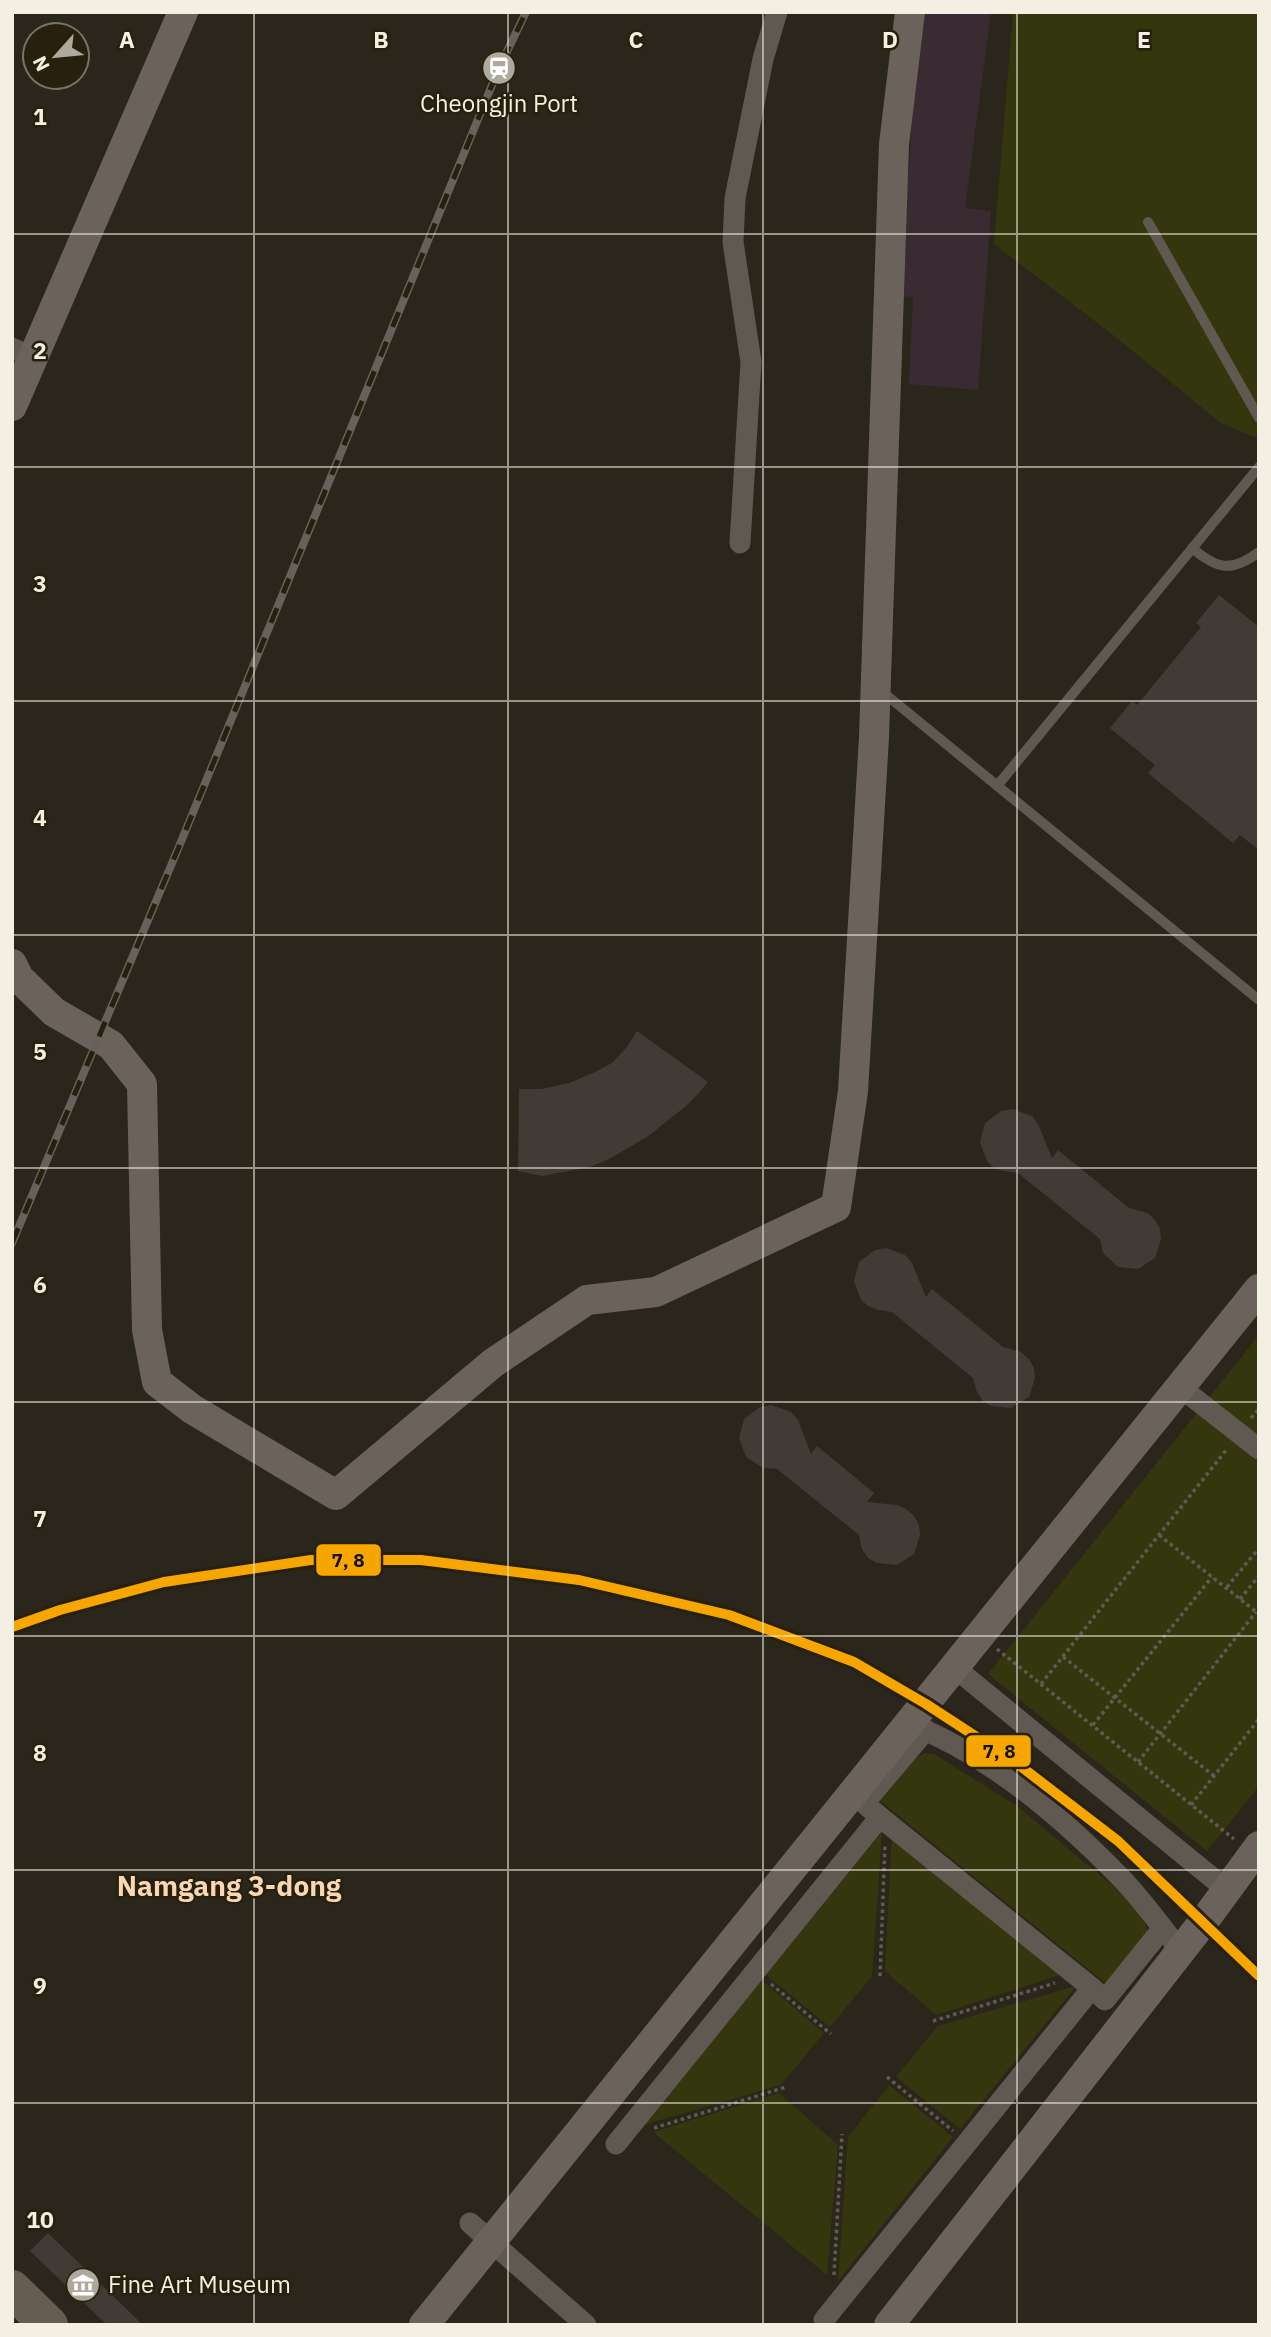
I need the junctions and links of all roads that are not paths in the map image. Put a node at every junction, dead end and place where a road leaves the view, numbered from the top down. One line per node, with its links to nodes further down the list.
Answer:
1 (183, 12): 5 (street)
2 (776, 12): 9 (street)
3 (910, 12): 12 (street)
4 (1148, 222): 7 (lane)
5 (22, 353): 6 (street)
6 (12, 406)
7 (1259, 418)
8 (1257, 471): 10 (lane)
9 (740, 543)
10 (1192, 548): 11 (lane); 13 (lane)
11 (1259, 552)
12 (876, 687): 13 (lane); 14 (street)
13 (997, 786): 15 (lane)
14 (12, 964)
15 (1259, 1000)
16 (1259, 1289): 17 (street)
17 (1181, 1387): 18 (street); 19 (street)
18 (1259, 1449)
19 (955, 1668): 20 (street); 23 (street)
20 (918, 1727): 21 (street); 24 (street); 27 (street)
21 (883, 1819): 25 (street); 26 (street)
22 (1255, 1850): 23 (street)
23 (1226, 1889): 24 (street)
24 (1171, 1940): 25 (street); 33 (street)
25 (1084, 1982): 29 (street)
26 (619, 2141)
27 (481, 2232): 31 (street); 32 (street)
28 (12, 2289): 30 (highway)
29 (828, 2315)
30 (49, 2325)
31 (424, 2325)
32 (586, 2325)
33 (889, 2325)

